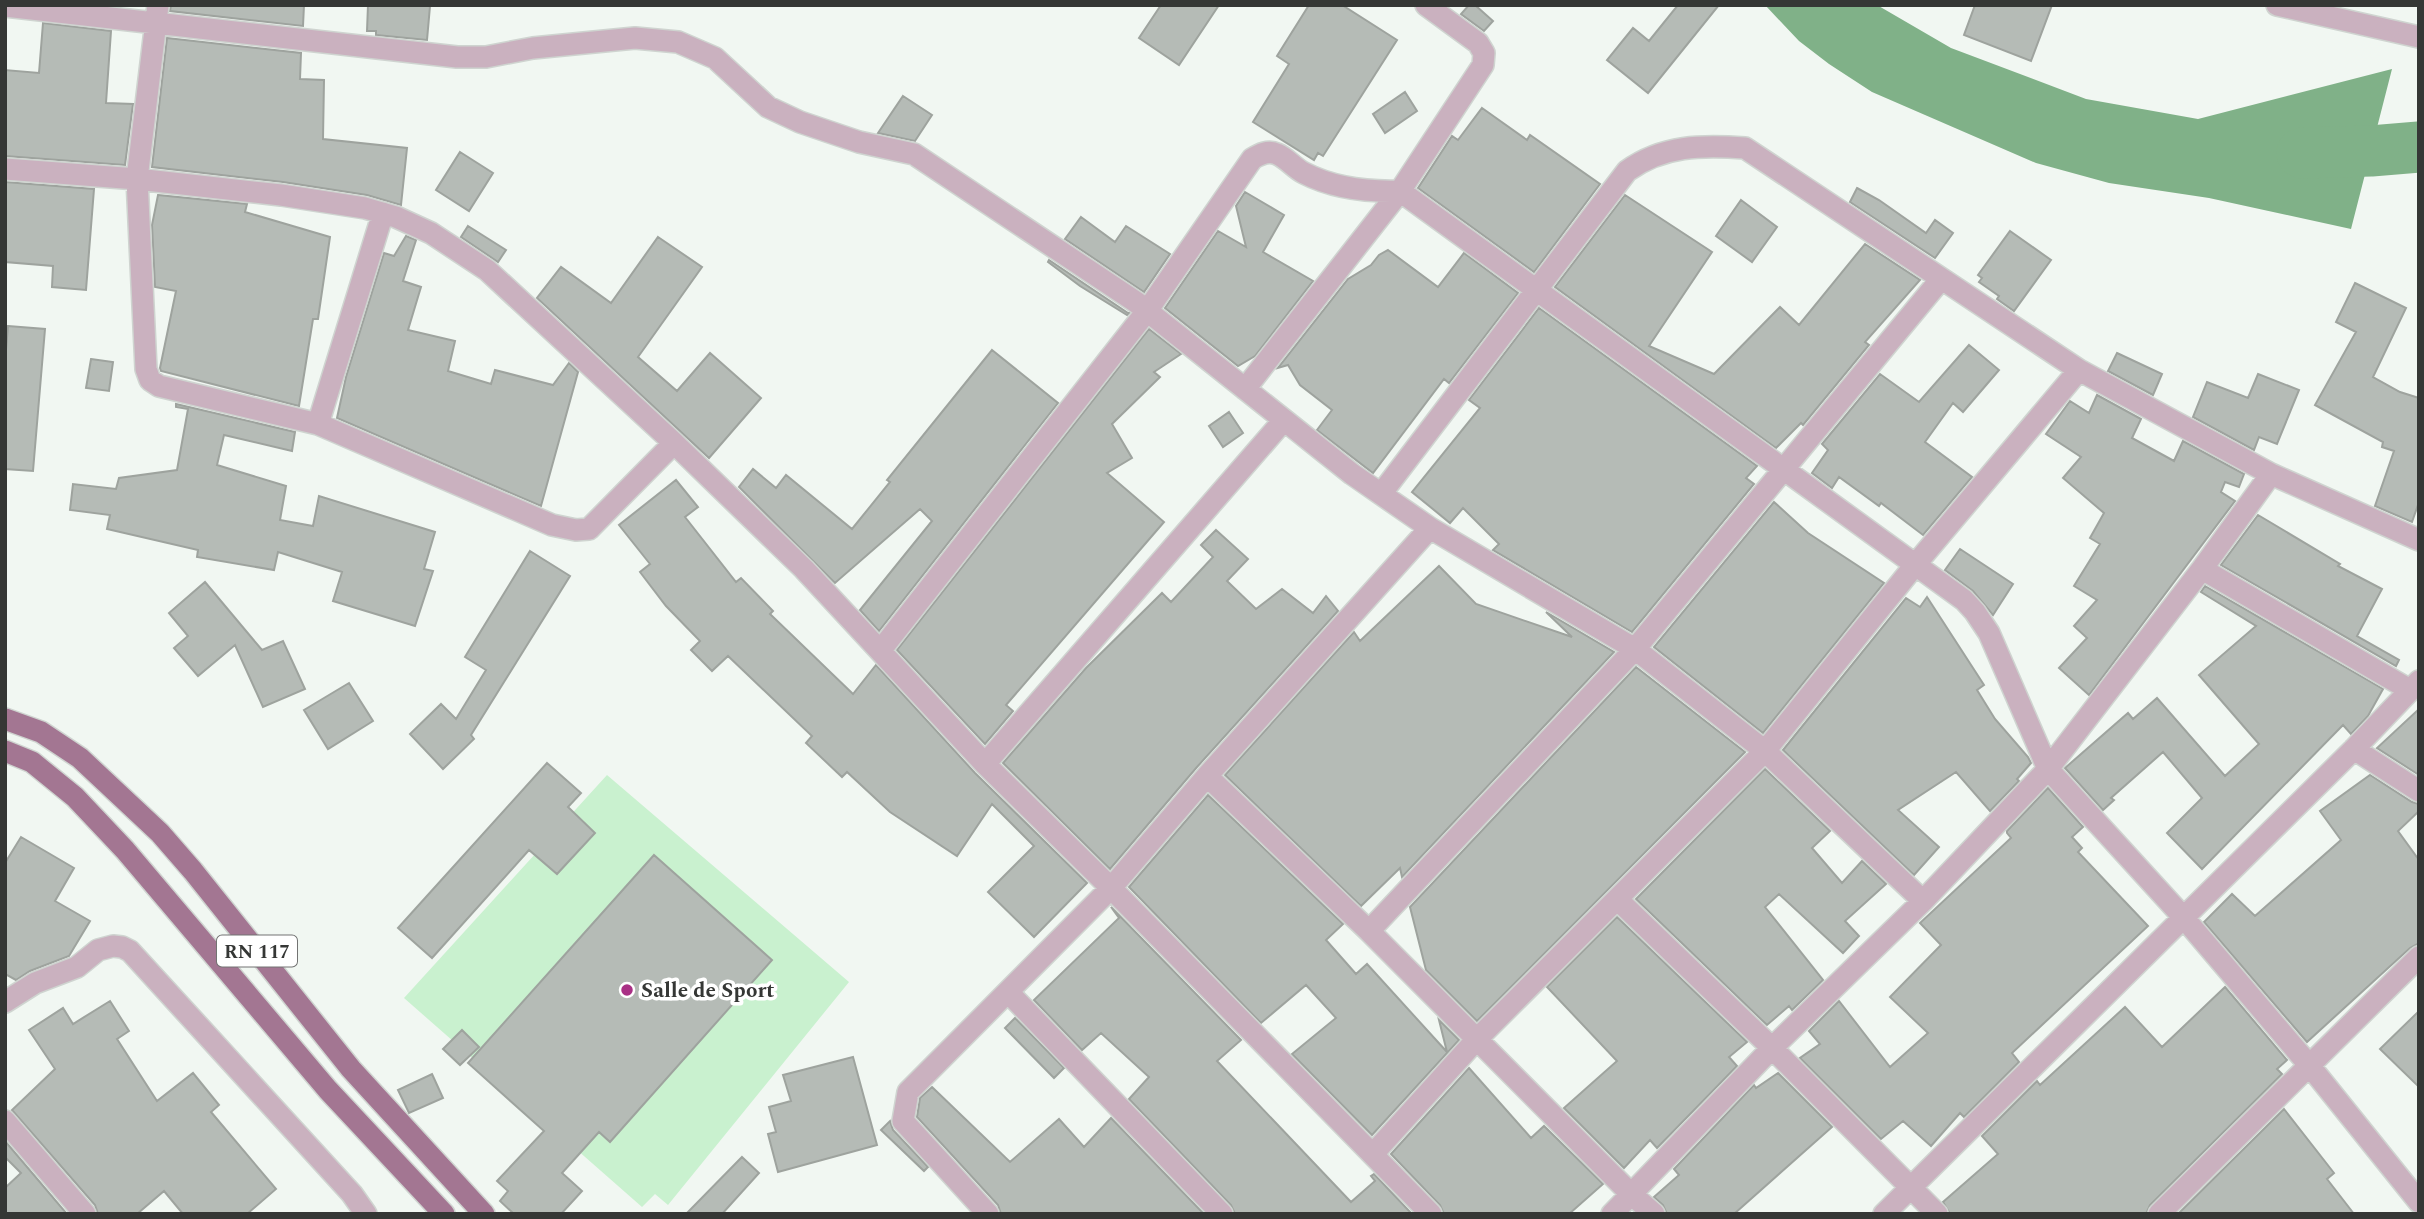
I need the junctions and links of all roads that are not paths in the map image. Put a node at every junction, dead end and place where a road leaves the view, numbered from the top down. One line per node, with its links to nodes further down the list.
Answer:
1 (1426, 5): 8 (street)
2 (2277, 5): 5 (street)
3 (5, 6): 4 (street)
4 (158, 14): 7 (street); 12 (street)
5 (2419, 37)
6 (5, 169): 7 (street)
7 (137, 179): 9 (street); 16 (street)
8 (1399, 191): 11 (street); 12 (street); 14 (street)
9 (383, 213): 16 (street); 17 (street)
10 (1941, 279): 11 (street); 13 (street); 18 (street)
11 (1536, 290): 18 (street); 20 (street)
12 (1147, 311): 14 (street); 26 (street)
13 (2080, 370): 19 (street); 23 (street)
14 (1245, 389): 15 (street)
15 (1284, 420): 20 (street); 32 (street)
16 (318, 424): 17 (street)
17 (674, 443): 26 (street)
18 (1783, 469): 23 (street); 25 (street)
19 (2271, 474): 22 (street); 24 (street)
20 (1381, 494): 21 (street)
21 (1430, 528): 25 (street); 34 (street)
22 (2419, 540)
23 (1915, 565): 31 (street); 33 (street)
24 (2202, 569): 27 (street); 33 (street)
25 (1634, 649): 31 (street); 40 (street)
26 (880, 651): 32 (street)
27 (2415, 685): 29 (street)
28 (5, 719): 56 (main road, RN 117)
29 (2354, 749): 35 (street); 39 (street)
30 (5, 751): 55 (main road, RN 117)
31 (1765, 751): 37 (street); 38 (street)
32 (985, 764): 36 (street)
33 (2048, 769): 38 (street); 39 (street)
34 (1207, 776): 36 (street); 40 (street)
35 (2419, 791)
36 (1111, 888): 42 (street); 48 (street)
37 (1617, 899): 44 (street); 45 (street)
38 (1923, 901): 45 (street)
39 (2184, 918): 46 (street); 49 (street)
40 (1369, 931): 44 (street)
41 (2419, 957): 46 (street)
42 (1008, 992): 57 (street); 58 (street)
43 (5, 1002): 54 (street)
44 (1478, 1040): 48 (street); 50 (street)
45 (1772, 1048): 49 (street); 50 (street)
46 (2309, 1065): 51 (street); 64 (street)
47 (5, 1121): 53 (street)
48 (1373, 1154): 59 (street)
49 (1910, 1188): 62 (street); 63 (street)
50 (1630, 1193): 60 (street); 61 (street)
51 (2419, 1202)
52 (2419, 1208): 65 (street)
53 (85, 1214)
54 (366, 1214)
55 (444, 1214)
56 (484, 1214)
57 (988, 1214)
58 (1222, 1214)
59 (1431, 1214)
60 (1612, 1214)
61 (1654, 1214)
62 (1884, 1214)
63 (1937, 1214)
64 (2159, 1214)
65 (2412, 1214)

